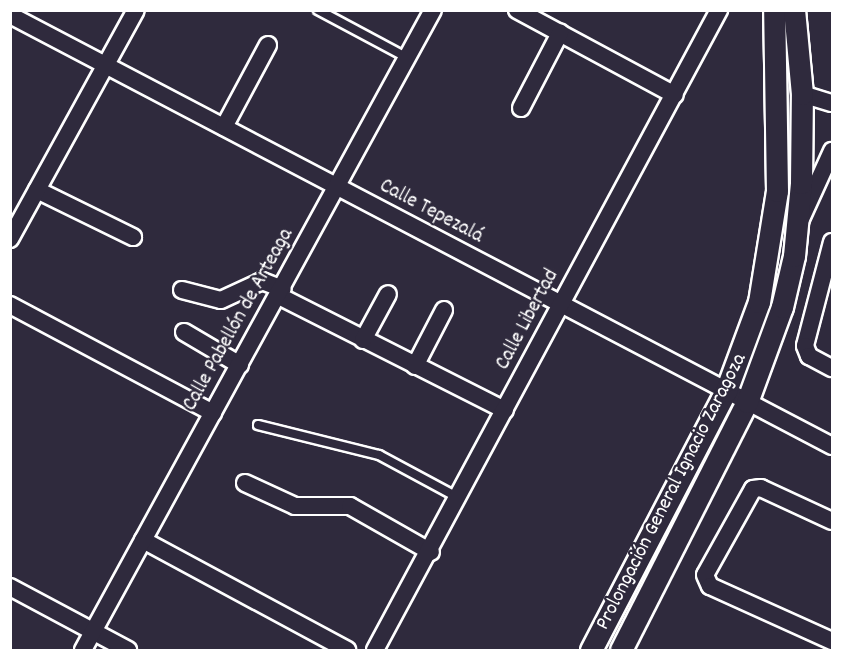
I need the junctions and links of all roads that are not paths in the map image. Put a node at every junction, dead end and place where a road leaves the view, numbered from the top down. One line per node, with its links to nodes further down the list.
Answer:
1 (136, 10): 12 (street)
2 (318, 10): 11 (lane)
3 (433, 10): 11 (street, Calle Pabellón de Arteaga)
4 (517, 10): 9 (street)
5 (719, 10): 14 (street, Calle Libertad)
6 (774, 10): 36 (street, Prolongación General Ignacio Zaragoza)
7 (795, 13): 13 (street, Prolongación General Ignacio Zaragoza)
8 (10, 15): 12 (street, Calle Tepezalá)
9 (560, 33): 14 (street); 16 (street)
10 (268, 45): 17 (street)
11 (408, 58): 19 (street, Calle Pabellón de Arteaga)
12 (106, 65): 17 (street, Calle Tepezalá); 20 (street)
13 (802, 94): 15 (street); 21 (street, Prolongación General Ignacio Zaragoza)
14 (675, 95): 29 (street, Calle Libertad)
15 (832, 103)
16 (521, 108)
17 (224, 127): 19 (street, Calle Tepezalá)
18 (832, 151): 21 (street)
19 (338, 188): 26 (street, Calle Pabellón de Arteaga); 29 (street, Calle Tepezalá)
20 (37, 190): 22 (street); 23 (street)
21 (797, 228): 37 (street, Prolongación General Ignacio Zaragoza)
22 (133, 237)
23 (10, 239)
24 (832, 242): 35 (street)
25 (182, 290): 26 (street)
26 (281, 293): 32 (street); 33 (street, Calle Pabellón de Arteaga)
27 (388, 294): 32 (street)
28 (10, 305): 39 (street)
29 (562, 306): 36 (street, Calle Tepezalá); 38 (street, Calle Libertad)
30 (444, 310): 34 (street)
31 (184, 332): 33 (street)
32 (363, 340): 34 (street)
33 (240, 365): 39 (street, Calle Pabellón de Arteaga)
34 (415, 366): 38 (street)
35 (832, 368)
36 (726, 391): 37 (street, Calle Tepezalá); 54 (street, Prolongación General Ignacio Zaragoza)
37 (747, 402): 41 (street, Calle Tepezalá); 55 (street, Prolongación General Ignacio Zaragoza)
38 (505, 410): 43 (street, Calle Libertad)
39 (213, 413): 45 (street, Calle Pabellón de Arteaga)
40 (258, 425): 43 (lane)
41 (832, 446)
42 (245, 483): 46 (street)
43 (459, 498): 46 (street, Calle Libertad)
44 (832, 521): 49 (street)
45 (143, 540): 48 (street, Calle Pabellón de Arteaga); 52 (street)
46 (431, 552): 53 (street, Calle Libertad)
47 (10, 587): 48 (street)
48 (93, 632): 50 (street, Calle Pabellón de Arteaga); 51 (street)
49 (832, 641)
50 (83, 651)
51 (128, 651)
52 (347, 651)
53 (375, 651)
54 (591, 651)
55 (621, 651)

